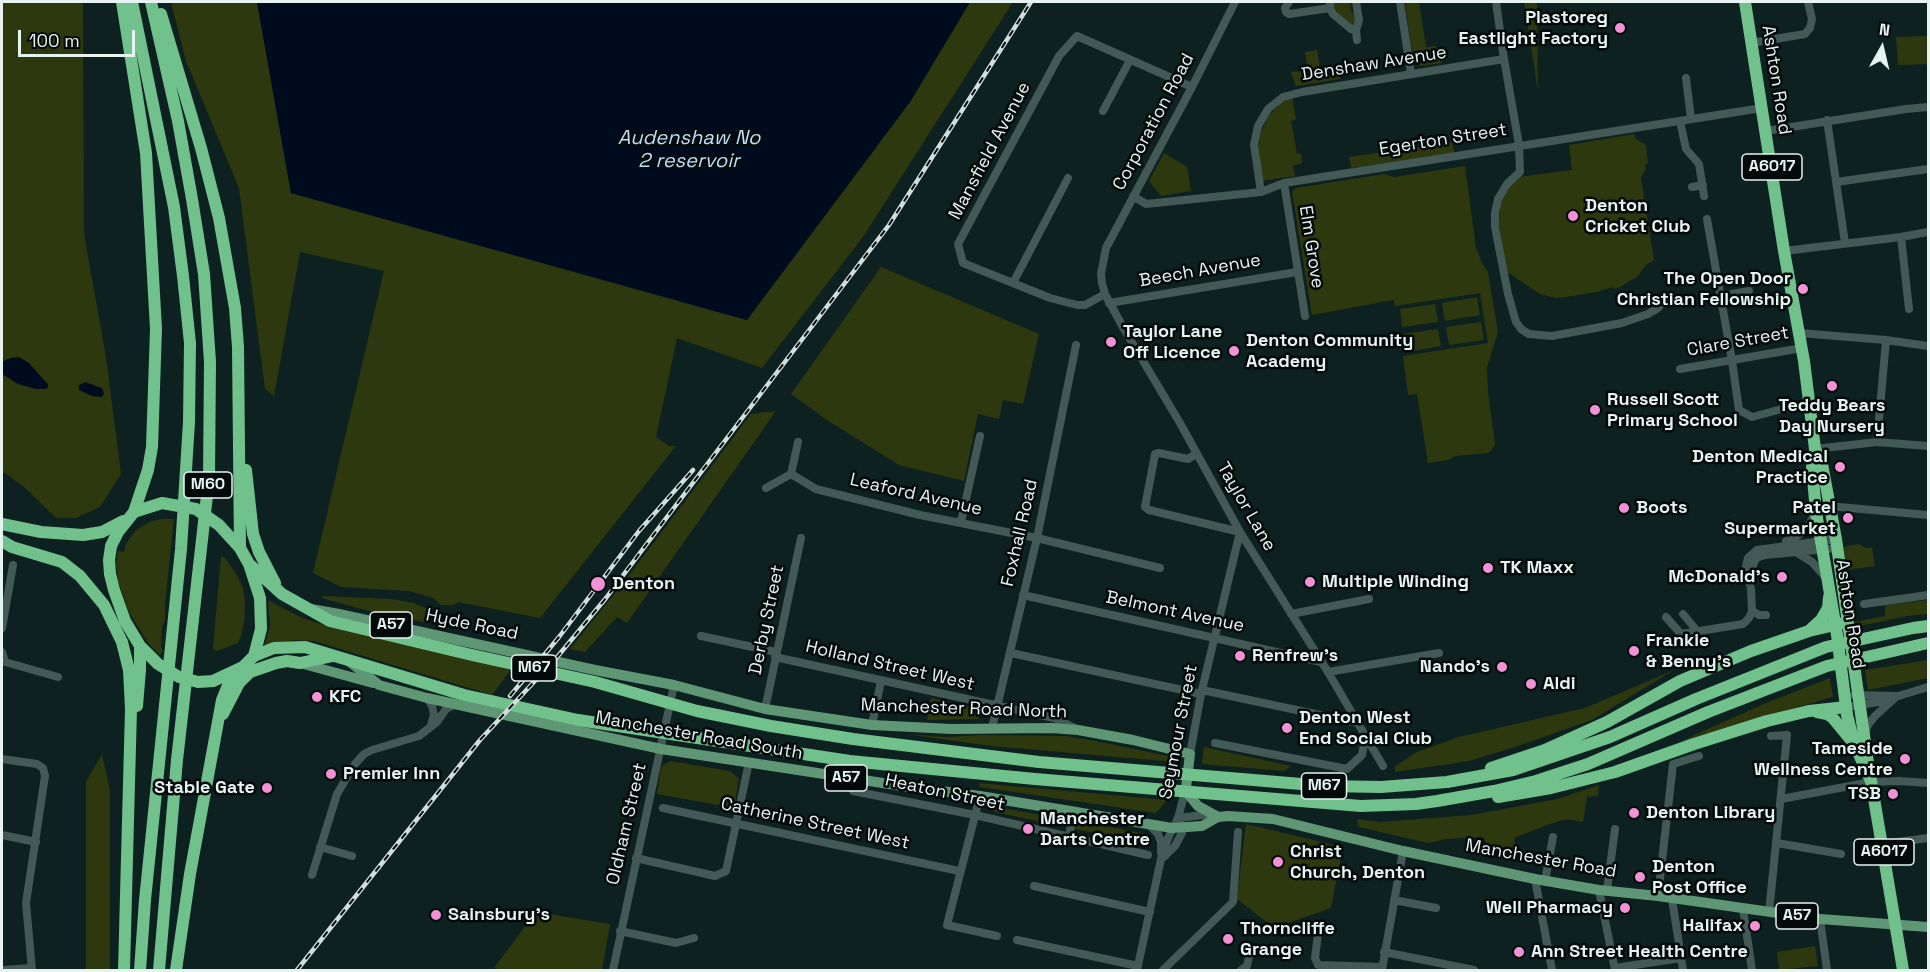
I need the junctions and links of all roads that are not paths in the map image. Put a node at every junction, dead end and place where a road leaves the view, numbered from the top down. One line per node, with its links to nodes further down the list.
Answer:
1 (122, 2): 73 (highway)
2 (132, 2): 213 (highway, M60)
3 (151, 2): 214 (highway, M60)
4 (157, 2): 60 (highway, M60)
5 (1235, 2): 20 (street, Corporation Road)
6 (1288, 2): 12 (street)
7 (1356, 2): 13 (street)
8 (1400, 2): 18 (street)
9 (1496, 2): 16 (street)
10 (1745, 2): 15 (highway, Ashton Road / A6017)
11 (1808, 2): 15 (street)
12 (1330, 5): 13 (street)
13 (1356, 30): 14 (street)
14 (1357, 40)
15 (1751, 43): 22 (highway, Ashton Road / A6017)
16 (1504, 59): 18 (street, Denshaw Avenue); 28 (street)
17 (1130, 60): 20 (street, Mansfield Avenue); 23 (street); 45 (street, Mansfield Avenue)
18 (1411, 74): 35 (street, Denshaw Avenue)
19 (1686, 78): 24 (street)
20 (1192, 87): 36 (street, Corporation Road)
21 (1929, 107): 25 (street)
22 (1762, 108): 24 (street, Egerton Street); 27 (highway, Ashton Road / A6017)
23 (1103, 111)
24 (1691, 119): 26 (street, Egerton Street)
25 (1827, 120): 27 (street); 31 (street)
26 (1680, 121): 28 (street, Egerton Street); 33 (street)
27 (1766, 131): 42 (highway, Ashton Road / A6017)
28 (1520, 145): 32 (street, Egerton Street); 49 (street)
29 (1929, 169): 31 (street)
30 (1068, 178): 45 (street)
31 (1836, 182): 41 (street)
32 (1284, 183): 35 (street, Egerton Street); 44 (street, Elm Grove)
33 (1703, 185): 34 (street); 37 (street)
34 (1692, 187)
35 (1261, 192): 36 (street, Egerton Street)
36 (1133, 196): 43 (street, Corporation Road)
37 (1704, 196)
38 (1707, 219): 48 (street)
39 (1929, 232): 40 (street)
40 (1901, 237): 41 (street); 51 (street)
41 (1845, 243): 42 (street)
42 (1784, 251): 53 (highway, Ashton Road / A6017)
43 (1102, 258): 47 (street, Taylor Lane)
44 (1297, 272): 50 (street, Beech Avenue); 52 (street, Elm Grove)
45 (1013, 283): 47 (street, Mansfield Avenue)
46 (1749, 291): 48 (street)
47 (1105, 294): 50 (street, Taylor Lane)
48 (1721, 296): 58 (street)
49 (1666, 299)
50 (1109, 303): 67 (street, Taylor Lane)
51 (1909, 309)
52 (1305, 316)
53 (1799, 333): 54 (street); 57 (highway, Ashton Road / A6017)
54 (1886, 340): 56 (street); 64 (street)
55 (1076, 345): 78 (street, Foxhall Road)
56 (1929, 346)
57 (1802, 348): 58 (street, Clare Street); 61 (highway, Ashton Road / A6017)
58 (1732, 361): 59 (street, Clare Street); 61 (street)
59 (1680, 369)
60 (239, 404): 82 (highway, M60); 90 (highway, M60)
61 (1810, 407): 66 (highway, Ashton Road / A6017)
62 (980, 436): 74 (street)
63 (798, 442): 68 (street)
64 (1877, 442): 65 (street); 66 (street)
65 (1929, 446)
66 (1815, 449): 70 (highway, Ashton Road / A6017); 71 (highway, Ashton Road / A6017)
67 (1196, 454): 76 (street, Taylor Lane); 76 (street)
68 (791, 474): 69 (street); 74 (street, Leaford Avenue)
69 (766, 488)
70 (1828, 506): 72 (street); 80 (highway, Ashton Road / A6017)
71 (1816, 513): 81 (highway, Ashton Road / A6017); 83 (street)
72 (1929, 515)
73 (131, 516): 75 (highway); 82 (highway); 100 (highway)
74 (961, 522): 78 (street, Leaford Avenue)
75 (2, 524)
76 (1240, 532): 96 (street, Taylor Lane); 107 (street, Seymour Street)
77 (801, 538): 114 (street, Derby Street)
78 (1037, 538): 87 (street, Leaford Avenue); 91 (street, Foxhall Road)
79 (2, 540): 100 (highway); 121 (highway)
80 (1836, 544): 81 (street); 103 (highway, Ashton Road / A6017)
81 (1821, 545): 83 (street); 84 (street); 88 (highway, Ashton Road / A6017)
82 (240, 548): 85 (highway)
83 (1757, 550): 89 (street)
84 (1796, 552): 88 (street); 89 (street)
85 (249, 564): 90 (highway); 115 (highway)
86 (13, 565): 102 (street)
87 (1160, 568)
88 (1828, 585): 103 (highway, Ashton Road / A6017); 104 (highway, A6017)
89 (1750, 589): 95 (street)
90 (282, 594): 110 (highway, M67)
91 (1023, 595): 107 (street, Belmont Avenue); 112 (street, Foxhall Road)
92 (1929, 595): 94 (street)
93 (1369, 599): 96 (street)
94 (1864, 604)
95 (1752, 611): 98 (street); 105 (street)
96 (1291, 614): 117 (street, Taylor Lane)
97 (1683, 614): 105 (street)
98 (1767, 615)
99 (1666, 616): 105 (street)
100 (124, 621): 109 (highway)
101 (1929, 626): 155 (highway, M67)
102 (2, 628)
103 (1842, 629): 104 (highway); 130 (highway, Ashton Road / A6017); 131 (highway, Ashton Road / A6017)
104 (1809, 631): 155 (highway, M67)
105 (1698, 632)
106 (701, 636): 114 (street, Holland Street West)
107 (1214, 637): 117 (street, Belmont Avenue); 129 (street, Seymour Street)
108 (1929, 643): 161 (highway, M67)
109 (140, 646): 120 (highway); 121 (highway)
110 (474, 650): 122 (main road, Hyde Road); 155 (highway, M67)
111 (2, 652): 119 (street)
112 (1011, 653): 129 (street); 136 (street, Foxhall Road)
113 (1439, 653): 123 (street)
114 (776, 655): 125 (street, Holland Street West); 137 (street, Derby Street)
115 (254, 656): 116 (highway, A57); 120 (highway)
116 (340, 657): 118 (highway, A57); 126 (main road, A57); 161 (highway, M67)
117 (1321, 662): 123 (street, Taylor Lane)
118 (300, 663): 126 (main road, A57); 134 (highway, A57)
119 (3, 664): 124 (street)
120 (243, 667): 134 (highway)
121 (135, 670): 212 (highway)
122 (596, 670): 127 (main road, Manchester Road North)
123 (1328, 672): 139 (street, Taylor Lane)
124 (58, 677)
125 (881, 681): 136 (street, Holland Street West); 140 (street)
126 (380, 685): 133 (main road, A57)
127 (674, 685): 137 (main road, Manchester Road North); 148 (street, Oldham Street)
128 (1929, 687): 132 (street)
129 (1202, 692): 139 (street); 151 (street, Seymour Street)
130 (1858, 694): 131 (street); 132 (street); 146 (highway, Ashton Road / A6017)
131 (1844, 696): 138 (highway); 146 (highway, Ashton Road / A6017)
132 (1897, 696): 146 (street)
133 (427, 698): 135 (main road, A57); 142 (street)
134 (226, 701): 215 (highway)
135 (456, 706): 142 (street); 148 (main road, Manchester Road South / A57)
136 (998, 707): 141 (street, Foxhall Road); 143 (street, Holland Street West)
137 (765, 709): 140 (main road, Manchester Road North)
138 (1809, 711): 146 (highway, A6017); 161 (highway, M67)
139 (1358, 723): 145 (street, Taylor Lane)
140 (872, 725): 141 (main road, Manchester Road North)
141 (992, 728): 143 (main road, Manchester Road North)
142 (430, 729): 178 (street)
143 (1078, 730): 151 (main road, Manchester Road North)
144 (1771, 736): 159 (street)
145 (1365, 738): 147 (street); 153 (street, Taylor Lane)
146 (1859, 740): 156 (highway, Ashton Road / A6017)
147 (1215, 743)
148 (661, 749): 152 (main road, Manchester Road South / A57); 183 (street, Oldham Street)
149 (1699, 756): 190 (street)
150 (2, 759): 175 (street)
151 (1189, 759): 160 (main road, Seymour Street)
152 (749, 762): 154 (main road, Manchester Road South / A57); 167 (street)
153 (1383, 765)
154 (851, 778): 158 (main road, Manchester Road South / A57); 164 (street, Heaton Street)
155 (1447, 782)
156 (1871, 782): 157 (street); 159 (street); 177 (highway, Ashton Road / A6017)
157 (1929, 783)
158 (980, 796): 163 (main road, Manchester Road South / A57); 164 (street)
159 (1781, 798): 176 (street)
160 (1189, 801): 165 (main road); 168 (street, Seymour Street)
161 (1437, 801)
162 (663, 808): 167 (street, Catherine Street West)
163 (1074, 811): 166 (main road, Manchester Road South / A57); 172 (street)
164 (975, 815): 172 (street, Heaton Street); 185 (street)
165 (1215, 815): 168 (main road, Manchester Road / A57); 179 (main road, Manchester Road / A57)
166 (1147, 824): 168 (main road, Manchester Road South / A57); 184 (street)
167 (737, 825): 183 (street); 185 (street, Catherine Street West)
168 (1178, 825): 184 (street, Seymour Street)
169 (1615, 829): 189 (street)
170 (1238, 832): 217 (street)
171 (2, 836): 175 (street)
172 (1069, 836): 181 (street, Heaton Street)
173 (1553, 837): 187 (street)
174 (1929, 838): 177 (street)
175 (36, 842): 209 (street)
176 (1777, 843): 180 (street); 196 (street)
177 (1882, 844): 198 (highway, Ashton Road / A6017)
178 (320, 847): 182 (street); 186 (street)
179 (1404, 851): 187 (main road, Manchester Road / A57); 192 (street)
180 (1841, 854)
181 (1148, 855)
182 (352, 856)
183 (636, 858): 201 (street, Oldham Street)
184 (1161, 859): 195 (street, Seymour Street)
185 (959, 871): 202 (street)
186 (312, 875)
187 (1540, 880): 189 (main road, Manchester Road / A57); 220 (street)
188 (1034, 886): 195 (street)
189 (1603, 890): 190 (main road, Manchester Road / A57); 221 (street)
190 (1658, 896): 191 (main road, Manchester Road / A57)
191 (1672, 899): 194 (main road, Manchester Road / A57); 207 (street)
192 (1394, 900): 193 (street); 206 (street)
193 (1437, 908)
194 (1743, 909): 196 (main road, Manchester Road / A57); 223 (street)
195 (1150, 912): 208 (street, Seymour Street)
196 (1769, 912): 197 (main road, Manchester Road / A57)
197 (1820, 919): 198 (main road, Manchester Road / A57); 224 (street)
198 (1896, 924): 200 (main road, A57); 225 (highway, A6017)
199 (1319, 927): 210 (street)
200 (1929, 927)
201 (620, 931): 203 (street); 216 (street, Oldham Street)
202 (997, 936)
203 (694, 938)
204 (1017, 940): 208 (street)
205 (1251, 948): 218 (street)
206 (1384, 952): 210 (street); 219 (street)
207 (1681, 958): 221 (street); 222 (street)
208 (1138, 968)
209 (32, 969): 211 (street)
210 (1382, 969)
211 (2, 970)
212 (124, 970)
213 (141, 970)
214 (159, 970)
215 (176, 970)
216 (613, 970)
217 (1163, 970)
218 (1241, 970)
219 (1474, 970)
220 (1552, 970)
221 (1615, 970)
222 (1683, 970)
223 (1752, 970)
224 (1827, 970)
225 (1903, 970)

